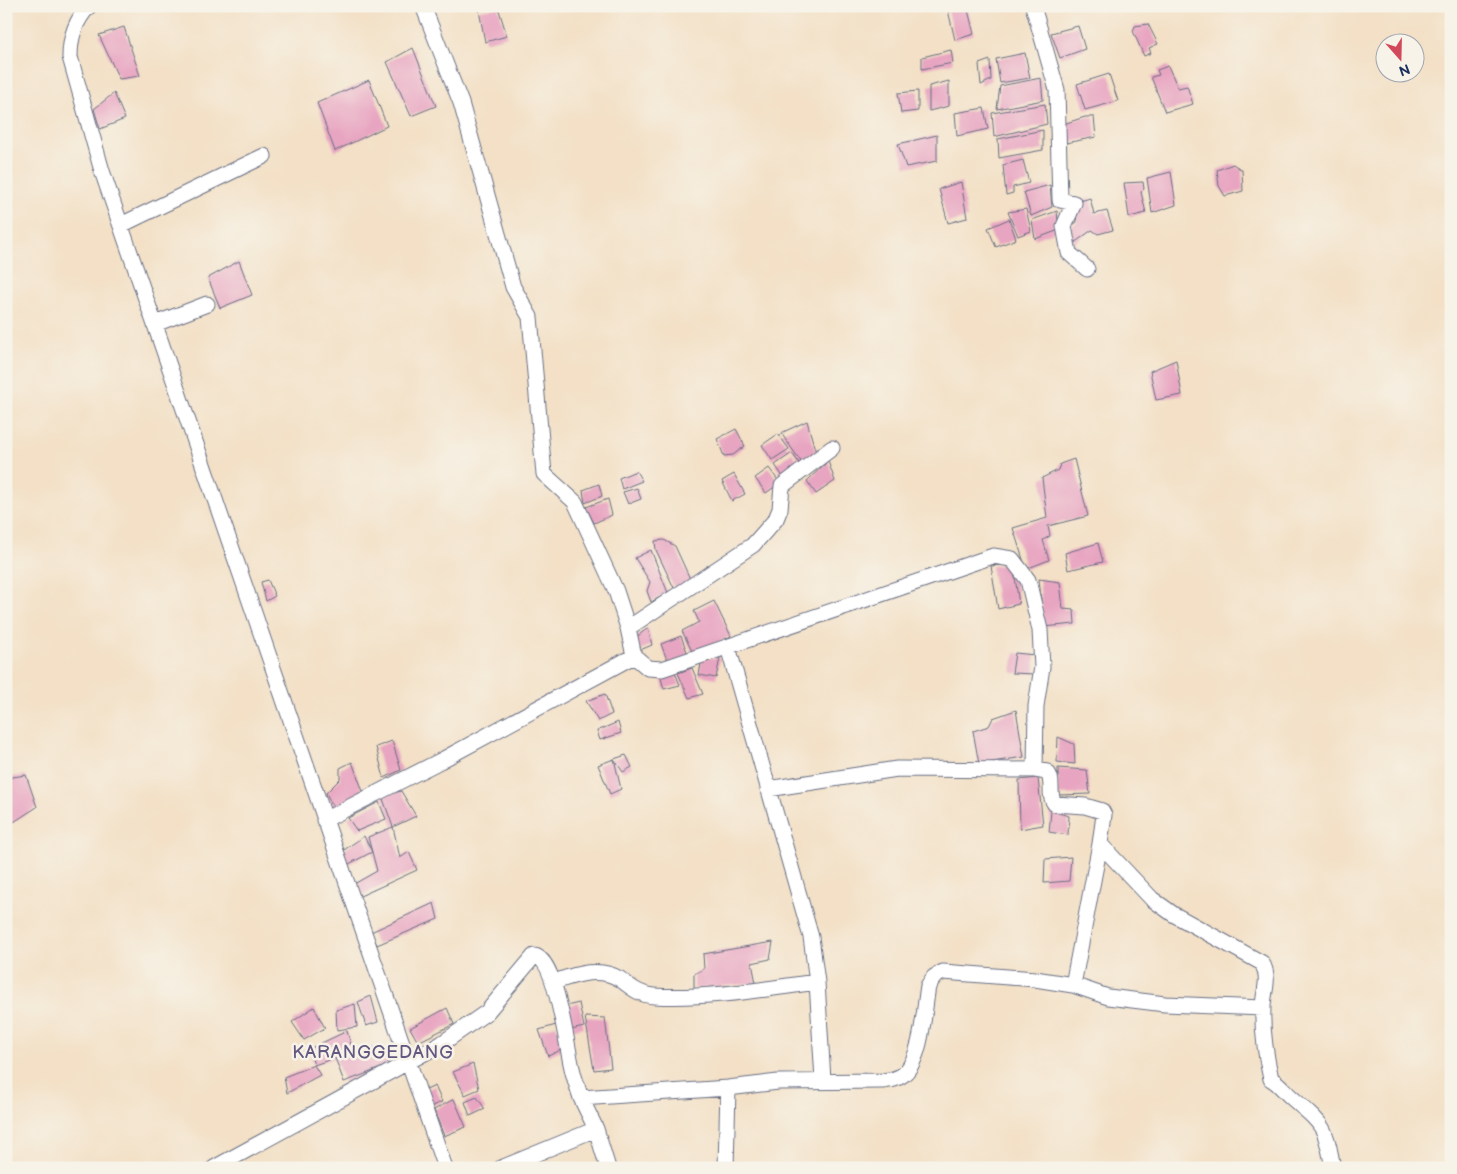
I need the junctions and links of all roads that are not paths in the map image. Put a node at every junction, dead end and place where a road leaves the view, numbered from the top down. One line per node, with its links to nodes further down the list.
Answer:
1 (88, 6): 5 (street)
2 (423, 6): 10 (street)
3 (1033, 6): 6 (street)
4 (264, 156): 5 (street)
5 (121, 226): 8 (street)
6 (1087, 269)
7 (207, 304): 8 (street)
8 (155, 324): 15 (street)
9 (832, 448): 10 (street)
10 (628, 628): 12 (street)
11 (728, 647): 12 (street); 13 (street); 14 (street)
12 (634, 656): 15 (street)
13 (1035, 770): 14 (street); 16 (street)
14 (768, 789): 18 (street)
15 (324, 820): 21 (street)
16 (1100, 844): 19 (street); 20 (street)
17 (554, 982): 18 (street); 21 (street); 24 (street)
18 (818, 982): 22 (street)
19 (1073, 985): 20 (street); 22 (street)
20 (1263, 1008): 31 (street)
21 (408, 1062): 26 (street); 27 (street)
22 (823, 1080): 23 (street)
23 (728, 1088): 24 (street); 30 (street)
24 (581, 1098): 25 (street)
25 (596, 1129): 28 (street); 29 (street)
26 (214, 1168)
27 (445, 1168)
28 (501, 1168)
29 (608, 1168)
30 (726, 1168)
31 (1333, 1168)

